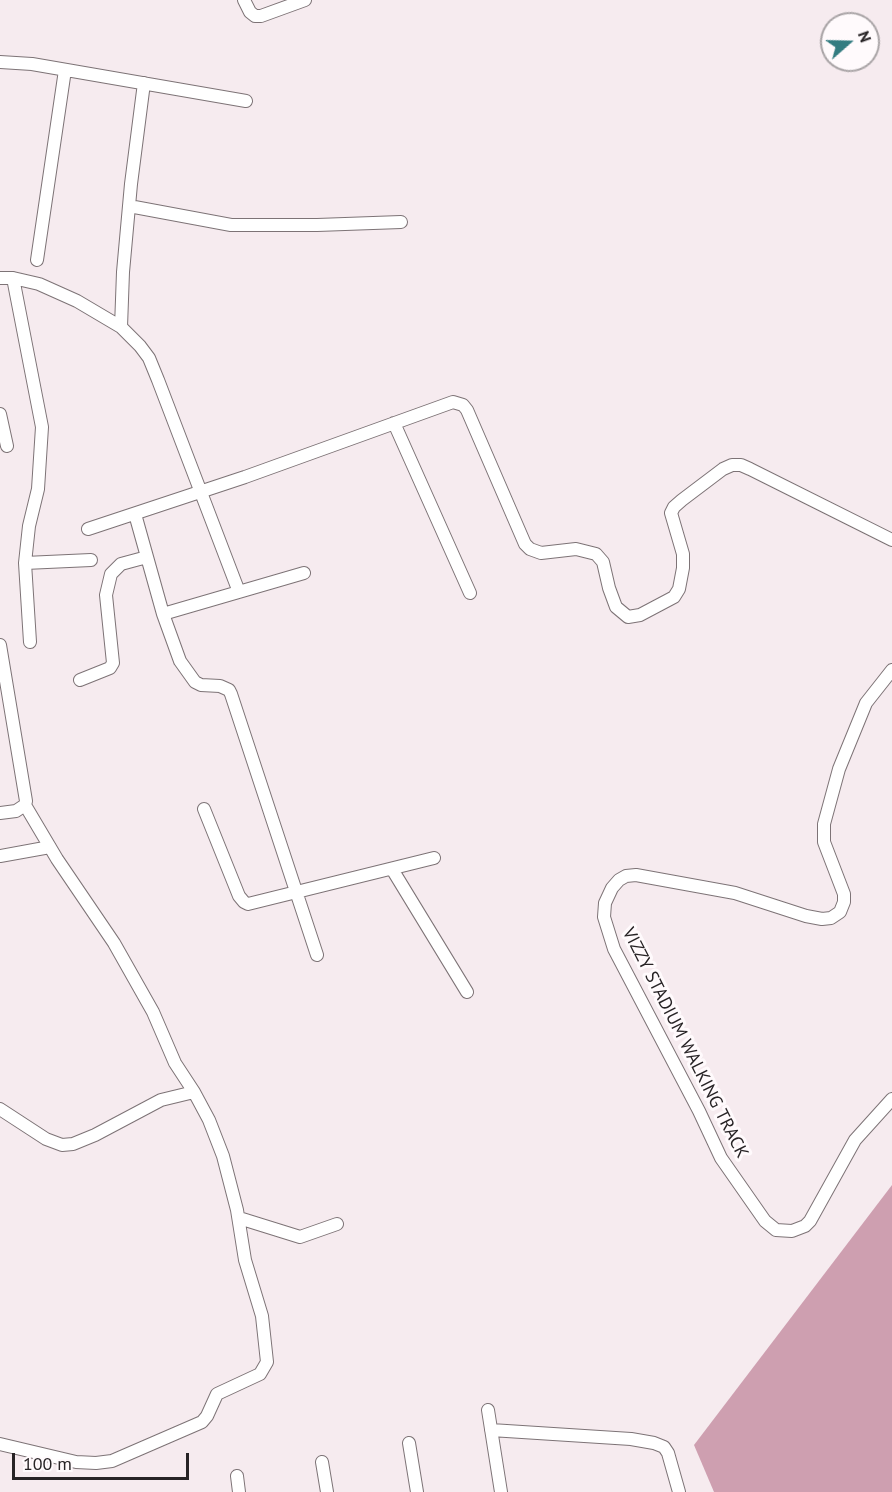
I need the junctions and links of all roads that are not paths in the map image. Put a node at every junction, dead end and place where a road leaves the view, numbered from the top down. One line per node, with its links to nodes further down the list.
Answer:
1 (244, 0): 2 (street)
2 (305, 0)
3 (0, 62): 4 (street)
4 (65, 70): 5 (street); 9 (street)
5 (144, 83): 6 (street); 7 (street)
6 (246, 101)
7 (129, 206): 8 (street); 11 (street)
8 (401, 222)
9 (37, 260)
10 (6, 278): 11 (street); 21 (street)
11 (121, 327): 15 (street)
12 (0, 414): 14 (street)
13 (394, 423): 15 (street); 18 (street); 24 (street)
14 (6, 446)
15 (201, 492): 16 (street); 23 (street)
16 (135, 514): 17 (street); 19 (street)
17 (88, 529)
18 (892, 540)
19 (147, 557): 25 (street); 29 (street)
20 (91, 560): 21 (street)
21 (25, 563): 26 (street)
22 (304, 573): 23 (street)
23 (239, 592): 25 (street)
24 (471, 593)
25 (163, 614): 37 (street)
26 (30, 642)
27 (0, 645): 30 (street)
28 (892, 670): 41 (street, VIZZY STADIUM WALKING TRACK)
29 (80, 680)
30 (24, 805): 32 (street); 33 (street)
31 (204, 809): 37 (street)
32 (0, 813)
33 (50, 848): 34 (street); 40 (street)
34 (0, 855)
35 (434, 858): 36 (street)
36 (392, 869): 37 (street); 39 (street)
37 (297, 893): 38 (street)
38 (317, 956)
39 (467, 992)
40 (194, 1092): 42 (street); 43 (street)
41 (892, 1099)
42 (0, 1108)
43 (239, 1218): 44 (street); 48 (street)
44 (337, 1224)
45 (488, 1410): 46 (street)
46 (491, 1430): 54 (street); 55 (street)
47 (409, 1443): 53 (street)
48 (0, 1444)
49 (322, 1462): 52 (street)
50 (237, 1476): 51 (street)
51 (239, 1492)
52 (327, 1492)
53 (417, 1492)
54 (501, 1492)
55 (679, 1492)

